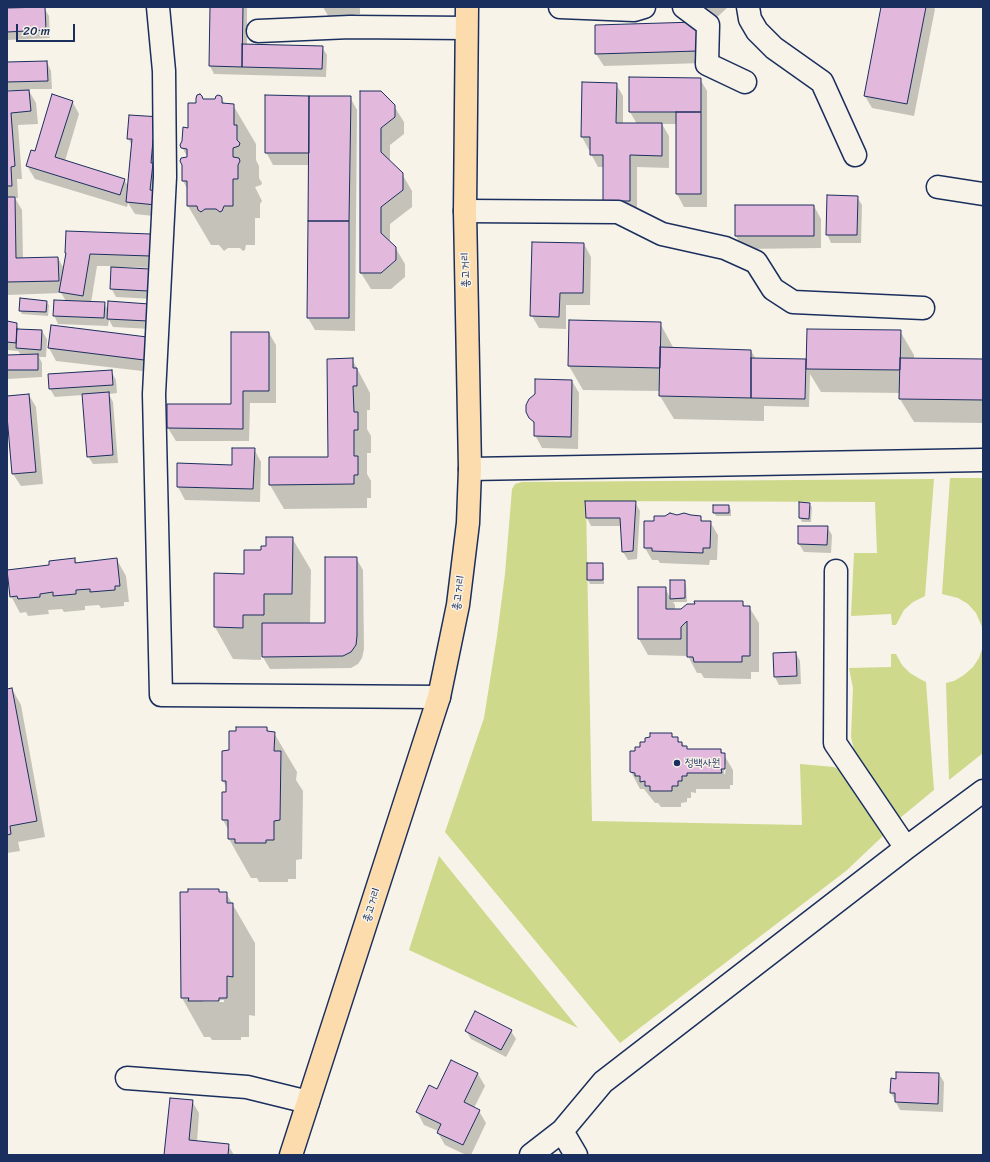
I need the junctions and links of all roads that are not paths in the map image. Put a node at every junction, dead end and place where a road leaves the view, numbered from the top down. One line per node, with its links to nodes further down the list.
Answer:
1 (158, 7): 17 (street)
2 (560, 7): 3 (street)
3 (644, 7)
4 (684, 7): 8 (street)
5 (748, 7): 9 (street)
6 (466, 18): 7 (street); 12 (main road, 총고거리)
7 (258, 31)
8 (745, 82)
9 (855, 155)
10 (938, 187): 11 (street)
11 (983, 194)
12 (465, 211): 13 (street); 15 (main road, 총고거리)
13 (923, 308)
14 (983, 460): 15 (street)
15 (470, 469): 17 (main road, 총고거리)
16 (836, 571): 19 (street)
17 (439, 697): 21 (main road, 총고거리)
18 (983, 792): 19 (street)
19 (906, 848): 22 (street)
20 (127, 1078): 21 (street)
21 (308, 1102): 23 (main road, 총고거리)
22 (562, 1131): 24 (street); 25 (street)
23 (291, 1155)
24 (531, 1155)
25 (576, 1155)

